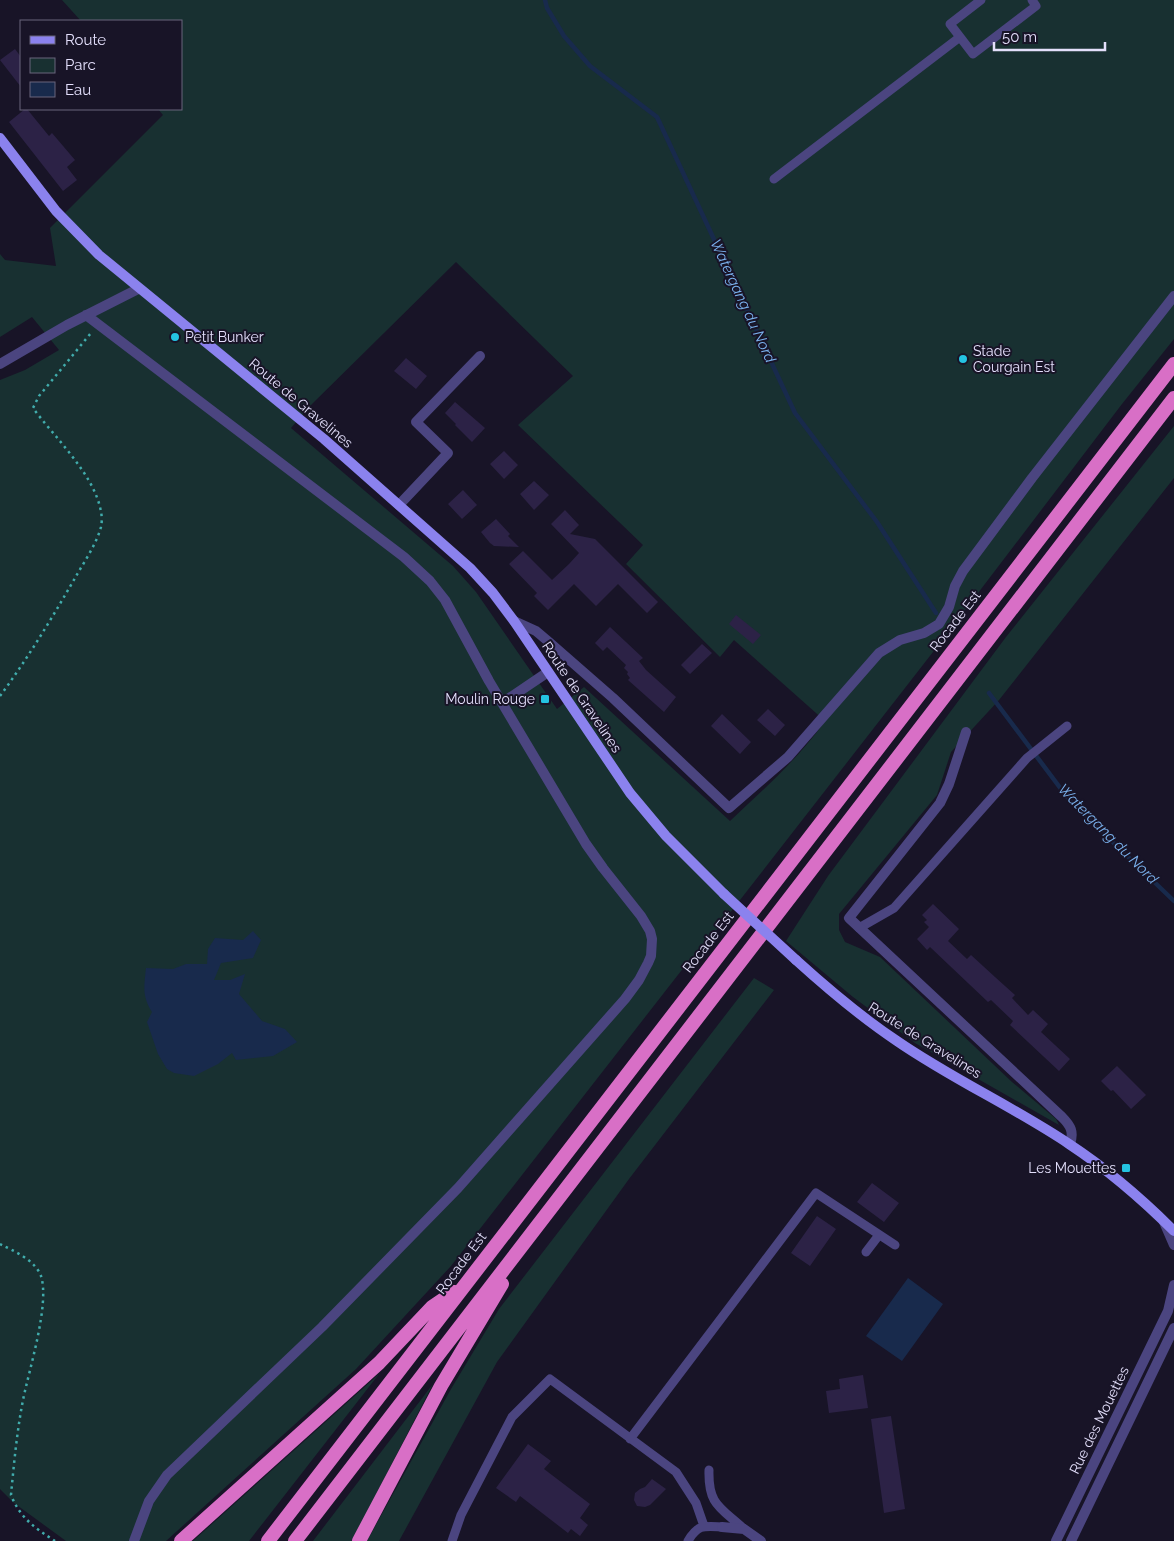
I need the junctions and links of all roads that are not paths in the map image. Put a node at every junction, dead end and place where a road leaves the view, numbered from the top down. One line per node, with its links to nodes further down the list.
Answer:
1 (981, 0): 3 (lane)
2 (1032, 0): 3 (lane)
3 (960, 37): 5 (lane)
4 (0, 138): 6 (main road, Route de Gravelines)
5 (774, 179)
6 (138, 289): 8 (street); 13 (main road, Route de Gravelines)
7 (1174, 296): 14 (street)
8 (86, 315): 10 (street); 16 (street)
9 (480, 356): 13 (street)
10 (0, 364)
11 (1174, 364): 28 (highway, Rocade Est)
12 (1174, 398): 21 (highway)
13 (399, 505): 14 (main road, Route de Gravelines)
14 (514, 621): 15 (main road, Route de Gravelines)
15 (548, 672): 16 (street); 20 (main road, Route de Gravelines, bridge)
16 (502, 703): 38 (street)
17 (1067, 726): 19 (lane)
18 (966, 732): 19 (street)
19 (859, 928): 20 (street)
20 (1070, 1144): 22 (main road, Route de Gravelines)
21 (553, 1206): 41 (highway); 42 (highway)
22 (1163, 1221): 23 (main road, Route de Gravelines); 25 (street)
23 (1174, 1232)
24 (878, 1235): 26 (lane); 27 (lane); 33 (lane)
25 (1174, 1245)
26 (895, 1246)
27 (866, 1252)
28 (464, 1284): 39 (highway); 40 (highway, Rocade Est)
29 (1174, 1285): 31 (street, Rue des Mouettes)
30 (1174, 1300): 31 (street, Rue des Mouettes)
31 (1168, 1311): 46 (street, Rue des Mouettes)
32 (1174, 1328): 47 (street, Rue des Mouettes)
33 (630, 1439): 35 (lane); 43 (lane)
34 (709, 1470): 37 (lane)
35 (704, 1526): 36 (lane); 44 (lane)
36 (722, 1527): 37 (street)
37 (744, 1529): 45 (street)
38 (134, 1541)
39 (181, 1541)
40 (268, 1541)
41 (295, 1541)
42 (359, 1541)
43 (452, 1541)
44 (688, 1541)
45 (761, 1541)
46 (1056, 1541)
47 (1071, 1541)

